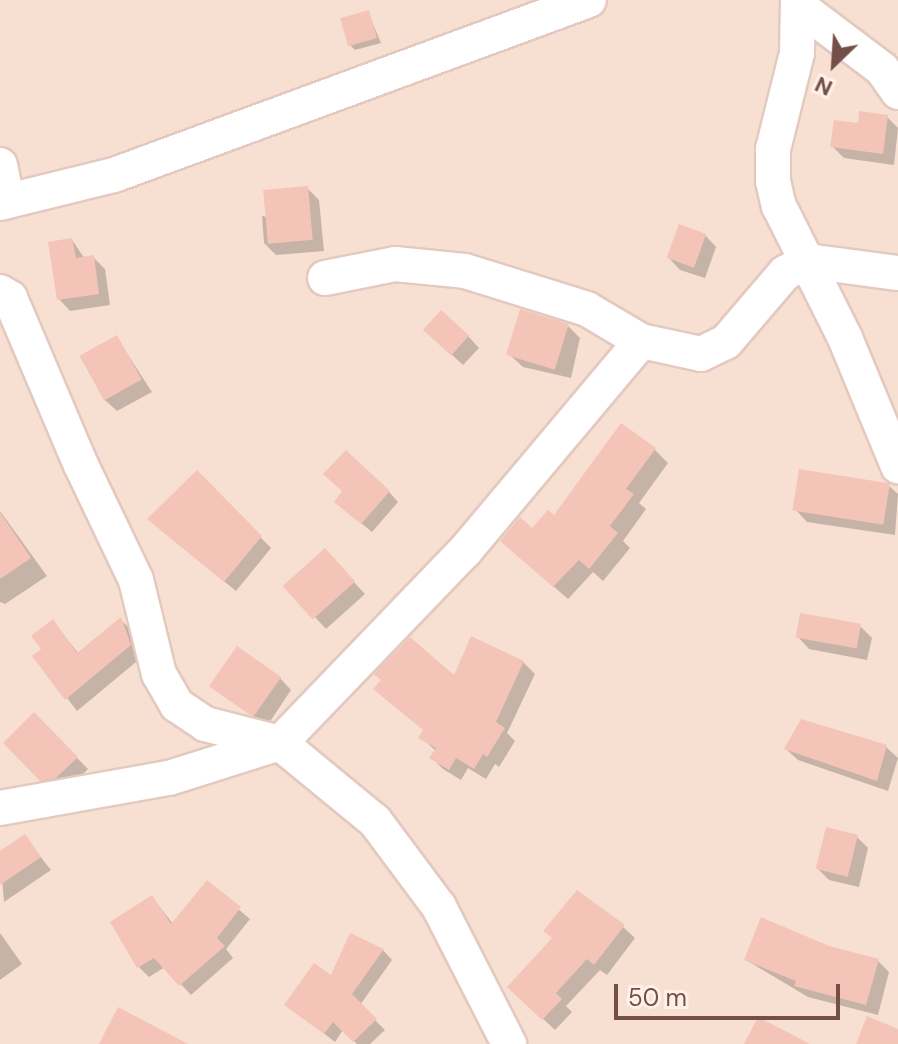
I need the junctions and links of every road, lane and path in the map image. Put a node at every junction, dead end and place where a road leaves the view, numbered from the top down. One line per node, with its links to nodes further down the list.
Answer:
1 (589, 0): 3 (street)
2 (799, 4): 4 (street); 7 (street)
3 (529, 10): 6 (street)
4 (898, 92)
5 (0, 165): 6 (street)
6 (3, 202)
7 (808, 261): 8 (street); 11 (street); 12 (street)
8 (898, 273)
9 (325, 278): 11 (street)
10 (5, 299): 13 (street)
11 (641, 341): 13 (street)
12 (898, 466)
13 (280, 743): 14 (street); 15 (street)
14 (0, 808)
15 (509, 1044)

